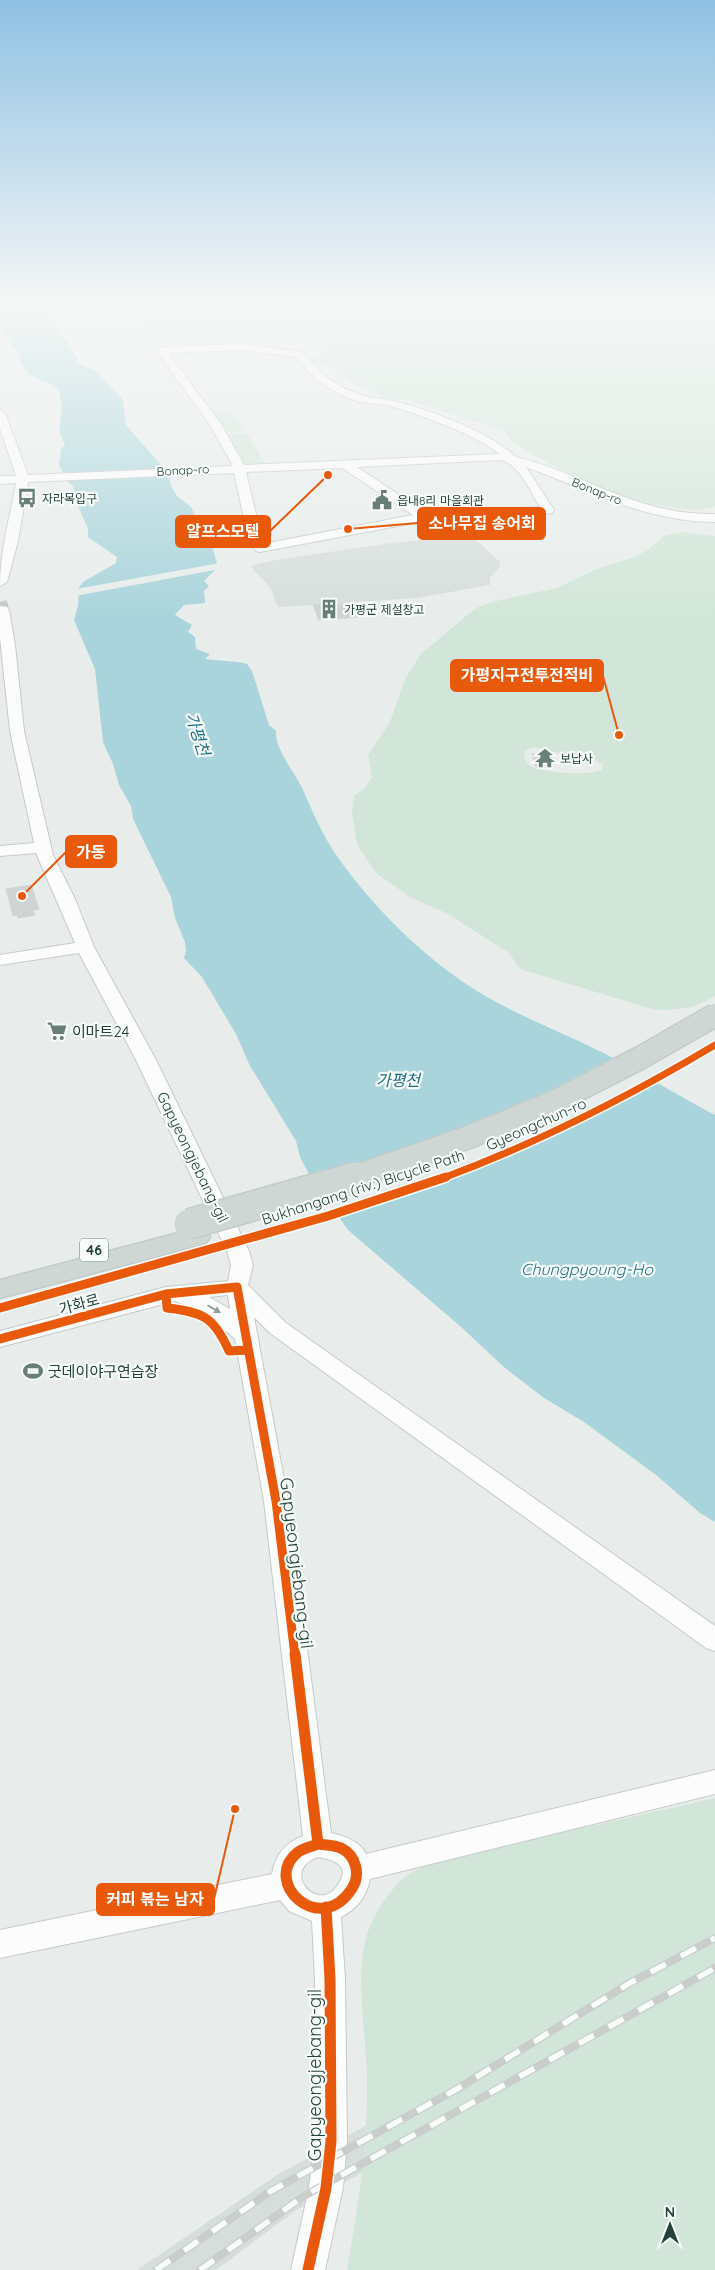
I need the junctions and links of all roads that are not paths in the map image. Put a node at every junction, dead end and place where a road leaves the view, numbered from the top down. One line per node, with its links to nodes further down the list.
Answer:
1 (203, 408): 8 (street)
2 (406, 408): 6 (street)
3 (0, 413): 4 (street)
4 (15, 453): 5 (street); 9 (street)
5 (0, 454)
6 (514, 460): 7 (street, Bonap-ro); 11 (street); 12 (street, Bonap-ro)
7 (343, 463): 8 (street, Bonap-ro); 11 (street)
8 (233, 468): 9 (street, Bonap-ro); 11 (street)
9 (24, 478): 10 (street, Bonap-ro); 13 (street)
10 (0, 480)
11 (424, 517)
12 (715, 518)
13 (0, 582)
14 (2, 622): 15 (street, Gapyeongjebang-gil)
15 (5, 674): 16 (street, Gapyeongjebang-gil)
16 (18, 737): 17 (street); 18 (street, Gapyeongjebang-gil)
17 (0, 739)
18 (43, 847): 19 (street); 20 (street, Gapyeongjebang-gil)
19 (0, 851)
20 (85, 947): 21 (street); 26 (street, Gapyeongjebang-gil)
21 (0, 960)
22 (715, 1015): 24 (main road, Gyeongchun-ro / 46, bridge)
23 (715, 1030): 24 (main road, Gyeongchun-ro / 46)
24 (193, 1230): 25 (main road, Gyeongchun-ro / 46); 27 (main road, Gyeongchun-ro / 46)
25 (0, 1275)
26 (237, 1286): 28 (street, 가화로); 29 (street); 31 (street, Gapyeongjebang-gil)
27 (0, 1289)
28 (171, 1293): 30 (street, 가화로); 31 (street, one-way to 31)
29 (287, 1334): 31 (street); 32 (street)
30 (0, 1339)
31 (246, 1340): 34 (street, Gapyeongjebang-gil)
32 (715, 1640)
33 (715, 1782): 35 (street)
34 (318, 1844): 35 (street); 36 (street)
35 (357, 1869): 37 (street)
36 (288, 1885): 37 (street); 38 (street)
37 (326, 1907): 39 (street, Gapyeongjebang-gil)
38 (0, 1944)
39 (308, 2270)

